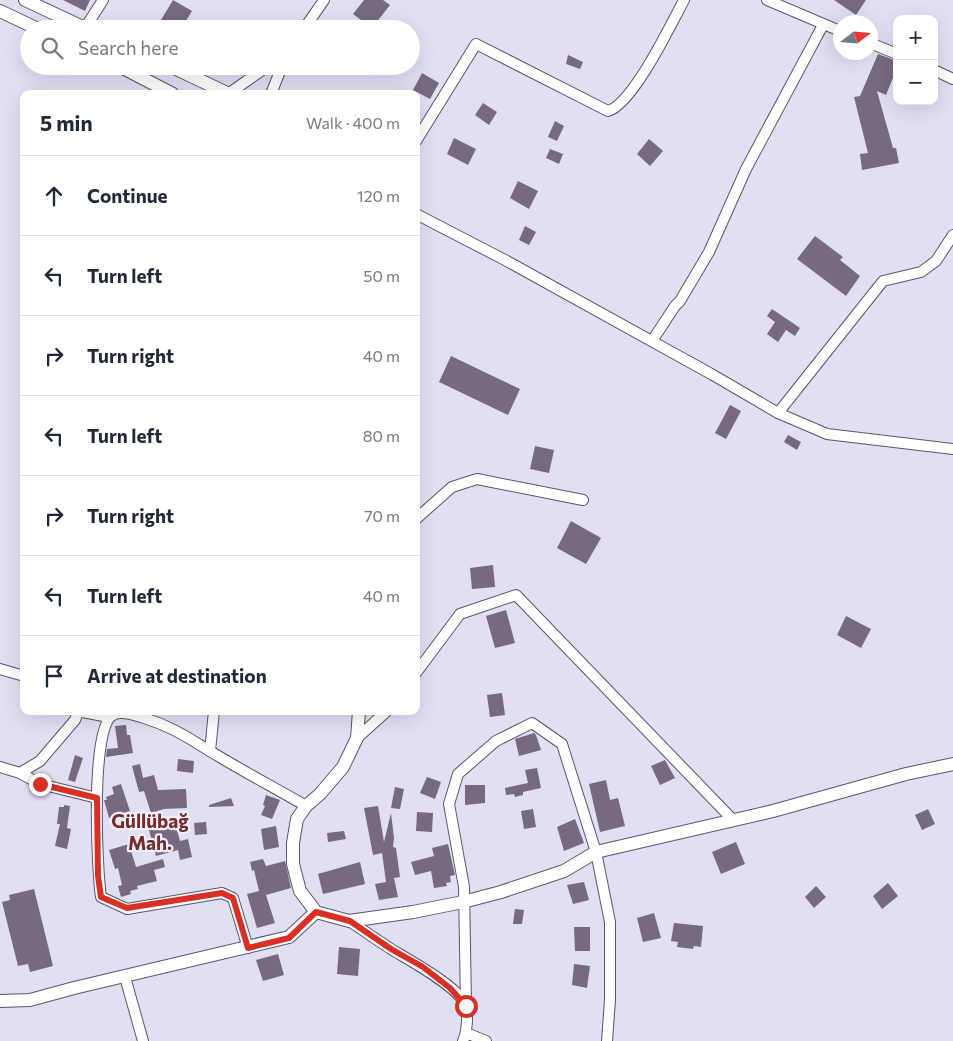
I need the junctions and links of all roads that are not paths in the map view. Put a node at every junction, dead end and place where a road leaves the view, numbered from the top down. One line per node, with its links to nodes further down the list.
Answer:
1 (25, 0): 8 (street)
2 (103, 0): 9 (street)
3 (324, 0): 10 (street)
4 (684, 0): 25 (street)
5 (768, 0): 11 (street)
6 (0, 11): 7 (street)
7 (20, 20)
8 (69, 20)
9 (91, 20)
10 (310, 20)
11 (823, 25): 12 (street); 28 (street)
12 (833, 29)
13 (878, 46): 14 (street)
14 (893, 52)
15 (938, 72): 20 (street)
16 (135, 75): 21 (street)
17 (189, 75): 22 (street)
18 (255, 75): 23 (street)
19 (278, 75): 24 (street)
20 (953, 79)
21 (162, 90)
22 (222, 90)
23 (232, 90)
24 (273, 90)
25 (420, 135)
26 (420, 216): 28 (street)
27 (953, 235): 29 (street)
28 (652, 341): 29 (street)
29 (778, 413): 30 (street)
30 (953, 449)
31 (582, 500): 32 (street)
32 (420, 515)
33 (420, 668): 51 (street)
34 (0, 669): 35 (street)
35 (20, 675)
36 (76, 715): 48 (street)
37 (96, 715): 43 (street)
38 (112, 715): 43 (street)
39 (131, 715): 45 (street)
40 (214, 715): 45 (street)
41 (359, 715): 44 (street)
42 (383, 715): 44 (street)
43 (109, 717): 49 (street)
44 (357, 738): 50 (street)
45 (210, 751): 50 (street)
46 (953, 764): 51 (street)
47 (0, 767): 48 (street)
48 (20, 772): 49 (street)
49 (97, 798): 56 (street)
50 (306, 806): 54 (street)
51 (733, 820): 52 (street)
52 (596, 852): 53 (street); 53 (street); 63 (street)
53 (463, 902): 55 (street); 59 (street)
54 (316, 912): 55 (street); 56 (street)
55 (350, 921): 59 (street)
56 (248, 948): 57 (street)
57 (125, 977): 58 (street); 61 (street)
58 (0, 1001)
59 (466, 1006): 60 (street)
60 (464, 1037): 62 (street)
61 (143, 1041)
62 (486, 1041)
63 (607, 1041)

